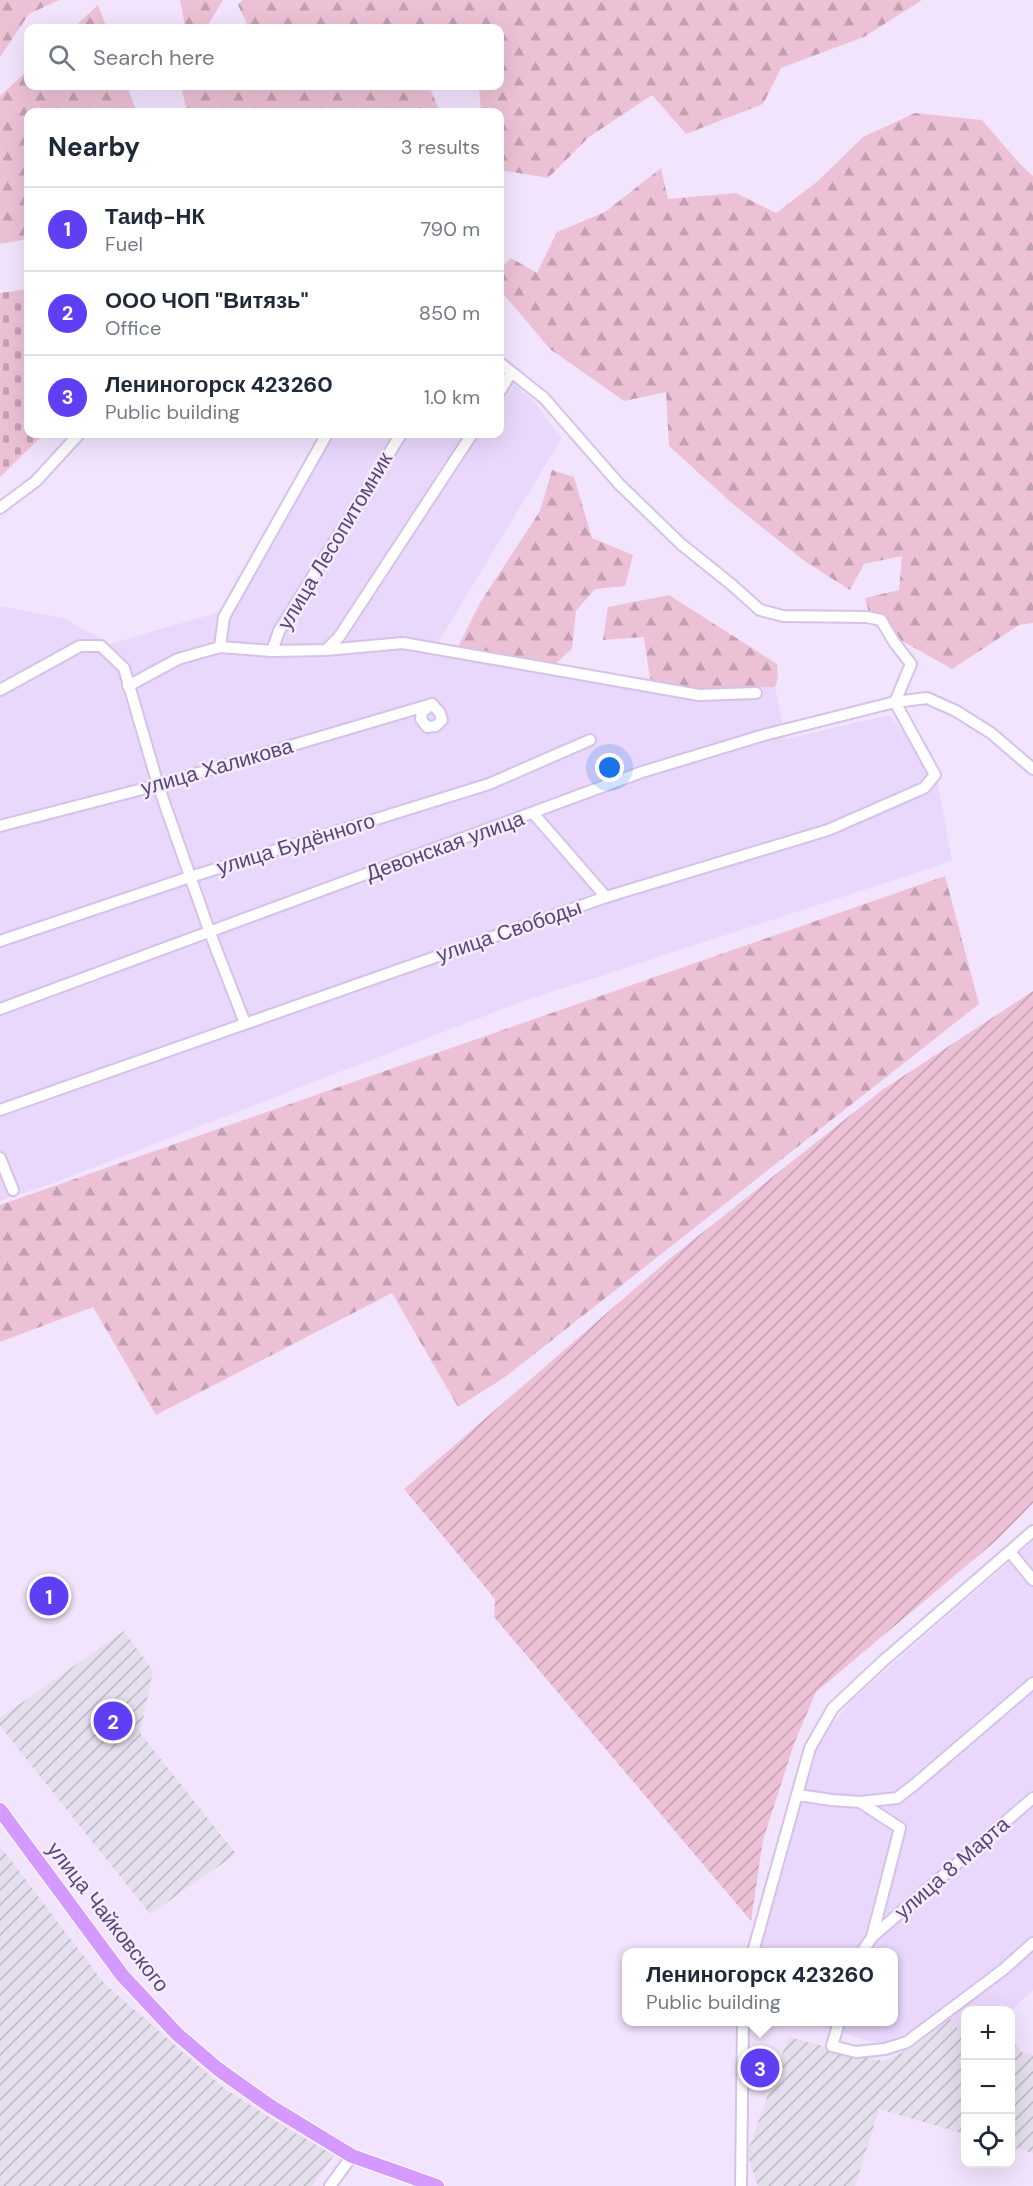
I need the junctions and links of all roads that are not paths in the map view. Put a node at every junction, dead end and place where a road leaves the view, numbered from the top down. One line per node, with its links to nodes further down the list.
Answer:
1 (504, 367): 2 (street)
2 (511, 373): 3 (street); 15 (street)
3 (504, 384)
4 (75, 438): 8 (street)
5 (325, 438): 9 (street)
6 (399, 438): 11 (street, улица Лесопитомник)
7 (469, 438): 10 (street)
8 (0, 508)
9 (220, 646): 11 (street); 12 (street)
10 (326, 650): 11 (street); 14 (street)
11 (272, 651)
12 (128, 686): 13 (street); 19 (street)
13 (0, 690)
14 (756, 693)
15 (895, 702): 18 (street, Девонская улица); 20 (street, Девонская улица); 23 (street, улица Свободы)
16 (432, 704): 19 (street, улица Халикова)
17 (590, 740): 22 (street, улица Будённого)
18 (1033, 769)
19 (158, 785): 21 (street, улица Халикова); 22 (street)
20 (533, 813): 23 (street); 24 (street, Девонская улица)
21 (0, 826)
22 (190, 877): 24 (street); 25 (street, улица Будённого)
23 (606, 897): 27 (street, улица Свободы)
24 (210, 933): 26 (street, Девонская улица); 27 (street)
25 (0, 941)
26 (0, 1009)
27 (245, 1023): 28 (street, улица Свободы)
28 (0, 1110)
29 (0, 1158): 30 (street)
30 (13, 1190)
31 (1033, 1531): 32 (street)
32 (1010, 1552): 33 (street); 35 (street)
33 (1033, 1581)
34 (1033, 1683): 37 (street)
35 (798, 1795): 37 (street); 41 (street)
36 (1033, 1798): 39 (street, улица 8 Марта)
37 (860, 1802): 39 (street)
38 (0, 1810): 45 (main road, улица Чайковского)
39 (872, 1937): 42 (street)
40 (1033, 1943): 44 (street)
41 (754, 1948)
42 (865, 1948)
43 (743, 2026): 50 (street)
44 (839, 2026)
45 (352, 2156): 46 (main road, улица Чайковского); 48 (street)
46 (403, 2181): 47 (main road, улица Чайковского)
47 (421, 2183): 49 (main road, улица Чайковского)
48 (330, 2186)
49 (437, 2186)
50 (741, 2186)

